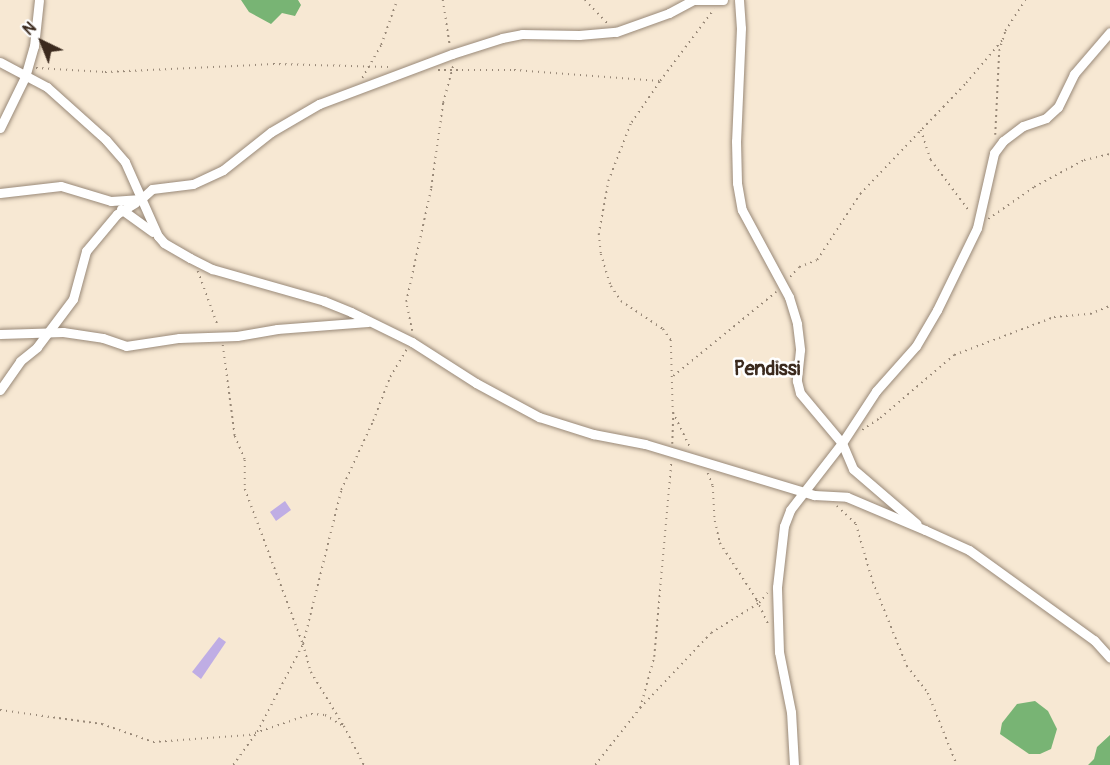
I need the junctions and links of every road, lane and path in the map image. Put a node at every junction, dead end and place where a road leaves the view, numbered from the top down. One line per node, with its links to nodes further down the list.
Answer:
1 (41, 0): 16 (street)
2 (396, 0): 13 (path)
3 (443, 0): 11 (path)
4 (585, 0): 8 (path)
5 (739, 0): 31 (street)
6 (1025, 0): 10 (path)
7 (721, 1): 8 (street); 18 (path)
8 (616, 32): 11 (street)
9 (1110, 32): 22 (street)
10 (1003, 39): 21 (path); 22 (path)
11 (452, 54): 17 (path); 19 (street)
12 (0, 62): 16 (street)
13 (368, 67): 14 (path); 16 (path); 19 (path)
14 (390, 67)
15 (432, 70): 17 (path)
16 (26, 72): 20 (street); 26 (street)
17 (453, 72): 18 (path); 37 (path)
18 (660, 81): 38 (path)
19 (355, 89): 26 (street)
20 (0, 128)
21 (921, 129): 28 (path); 31 (path)
22 (994, 153): 28 (street)
23 (1110, 154): 28 (path)
24 (0, 193): 25 (street)
25 (103, 198): 26 (street); 27 (street)
26 (141, 200): 27 (street); 29 (street)
27 (123, 210): 29 (street); 34 (street)
28 (977, 228): 42 (street)
29 (158, 236): 30 (street)
30 (190, 258): 33 (street); 36 (path)
31 (782, 286): 38 (path); 42 (street)
32 (1110, 306): 41 (path)
33 (371, 322): 36 (street); 37 (street)
34 (48, 332): 35 (street); 36 (street); 39 (street)
35 (0, 334)
36 (222, 336): 51 (path)
37 (411, 342): 43 (street); 51 (path)
38 (673, 375): 40 (path)
39 (0, 390)
40 (673, 412): 43 (path); 44 (path)
41 (861, 431)
42 (842, 443): 45 (street); 47 (street)
43 (672, 453): 44 (street); 53 (path)
44 (699, 462): 45 (street); 49 (path)
45 (802, 492): 46 (street); 60 (street)
46 (825, 496): 47 (street); 61 (path)
47 (925, 530): 52 (street)
48 (771, 586): 49 (path)
49 (759, 603): 50 (path); 53 (path)
50 (771, 633)
51 (303, 644): 55 (path); 56 (path)
52 (1110, 658)
53 (640, 708): 59 (path)
54 (0, 710): 56 (path)
55 (344, 726): 56 (path); 58 (path)
56 (257, 732): 57 (path)
57 (233, 765)
58 (364, 765)
59 (595, 765)
60 (794, 765)
61 (957, 765)

